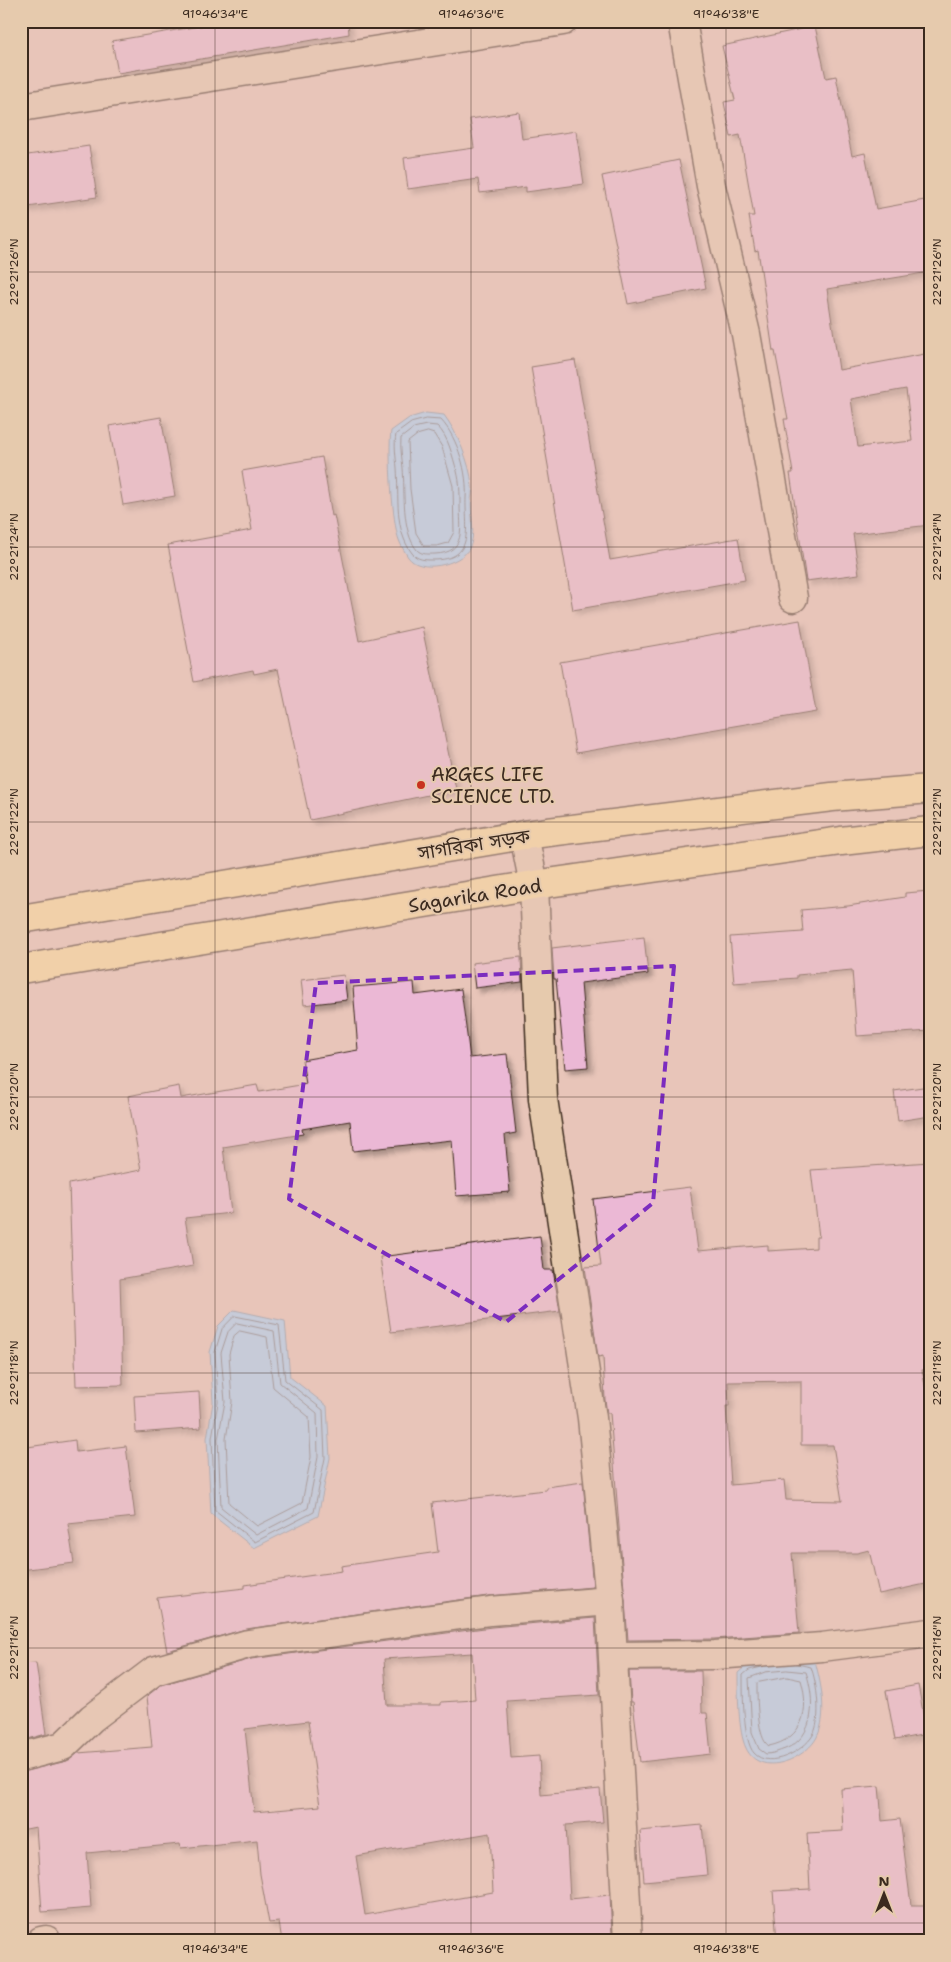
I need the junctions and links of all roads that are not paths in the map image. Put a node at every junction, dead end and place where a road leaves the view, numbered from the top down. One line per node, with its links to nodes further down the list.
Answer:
1 (563, 21): 3 (street)
2 (682, 21): 4 (street)
3 (21, 106)
4 (793, 598)
5 (930, 789): 7 (main road, সাগরিকা সড়ক)
6 (930, 832): 8 (main road, Sagarika Road)
7 (524, 835): 8 (street); 9 (main road, সাগরিকা সড়ক)
8 (534, 885): 10 (main road, Sagarika Road); 11 (street)
9 (21, 919)
10 (23, 964)
11 (610, 1601): 13 (street); 14 (street)
12 (930, 1633): 13 (street)
13 (613, 1656): 15 (street)
14 (21, 1757)
15 (628, 1941)

